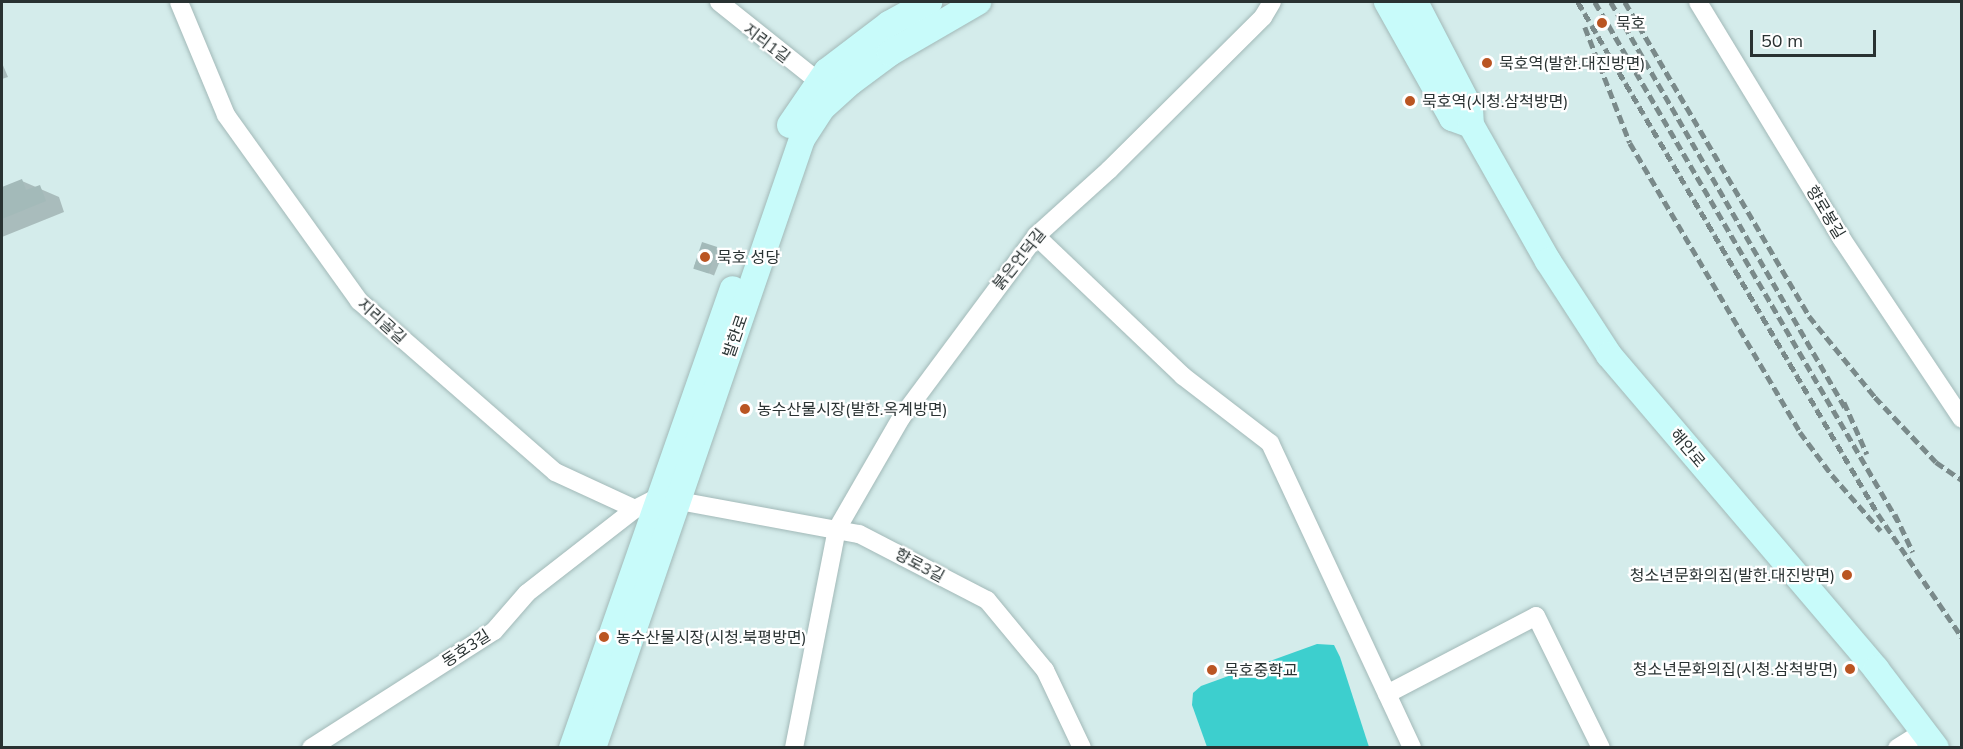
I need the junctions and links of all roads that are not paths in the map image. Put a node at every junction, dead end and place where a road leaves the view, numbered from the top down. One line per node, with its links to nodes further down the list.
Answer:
1 (179, 2): 14 (street, 지리골길)
2 (719, 2): 9 (street, 지리1길)
3 (929, 2): 9 (street, 발한로)
4 (978, 2): 9 (street, 발한로)
5 (1272, 2): 11 (street, 붉은언덕길)
6 (1387, 2): 10 (street, 해안로)
7 (1415, 2): 10 (street, 해안로)
8 (1698, 2): 12 (street, 향로봉길)
9 (826, 88): 13 (street, 발한로)
10 (1471, 125): 17 (street, 해안로)
11 (1036, 236): 15 (street, 붉은언덕길); 16 (street)
12 (1962, 419)
13 (670, 499): 14 (street); 15 (street, 향로3길); 20 (street, 발한로); 21 (street, 발한로)
14 (635, 509): 19 (street, 동호3길)
15 (837, 529): 18 (street, 향로3길); 22 (street, 붉은언덕길)
16 (1387, 694): 23 (street); 24 (street)
17 (1930, 739): 25 (street)
18 (1076, 746)
19 (311, 747)
20 (572, 747)
21 (593, 747)
22 (794, 747)
23 (1412, 747)
24 (1601, 747)
25 (1897, 747)

